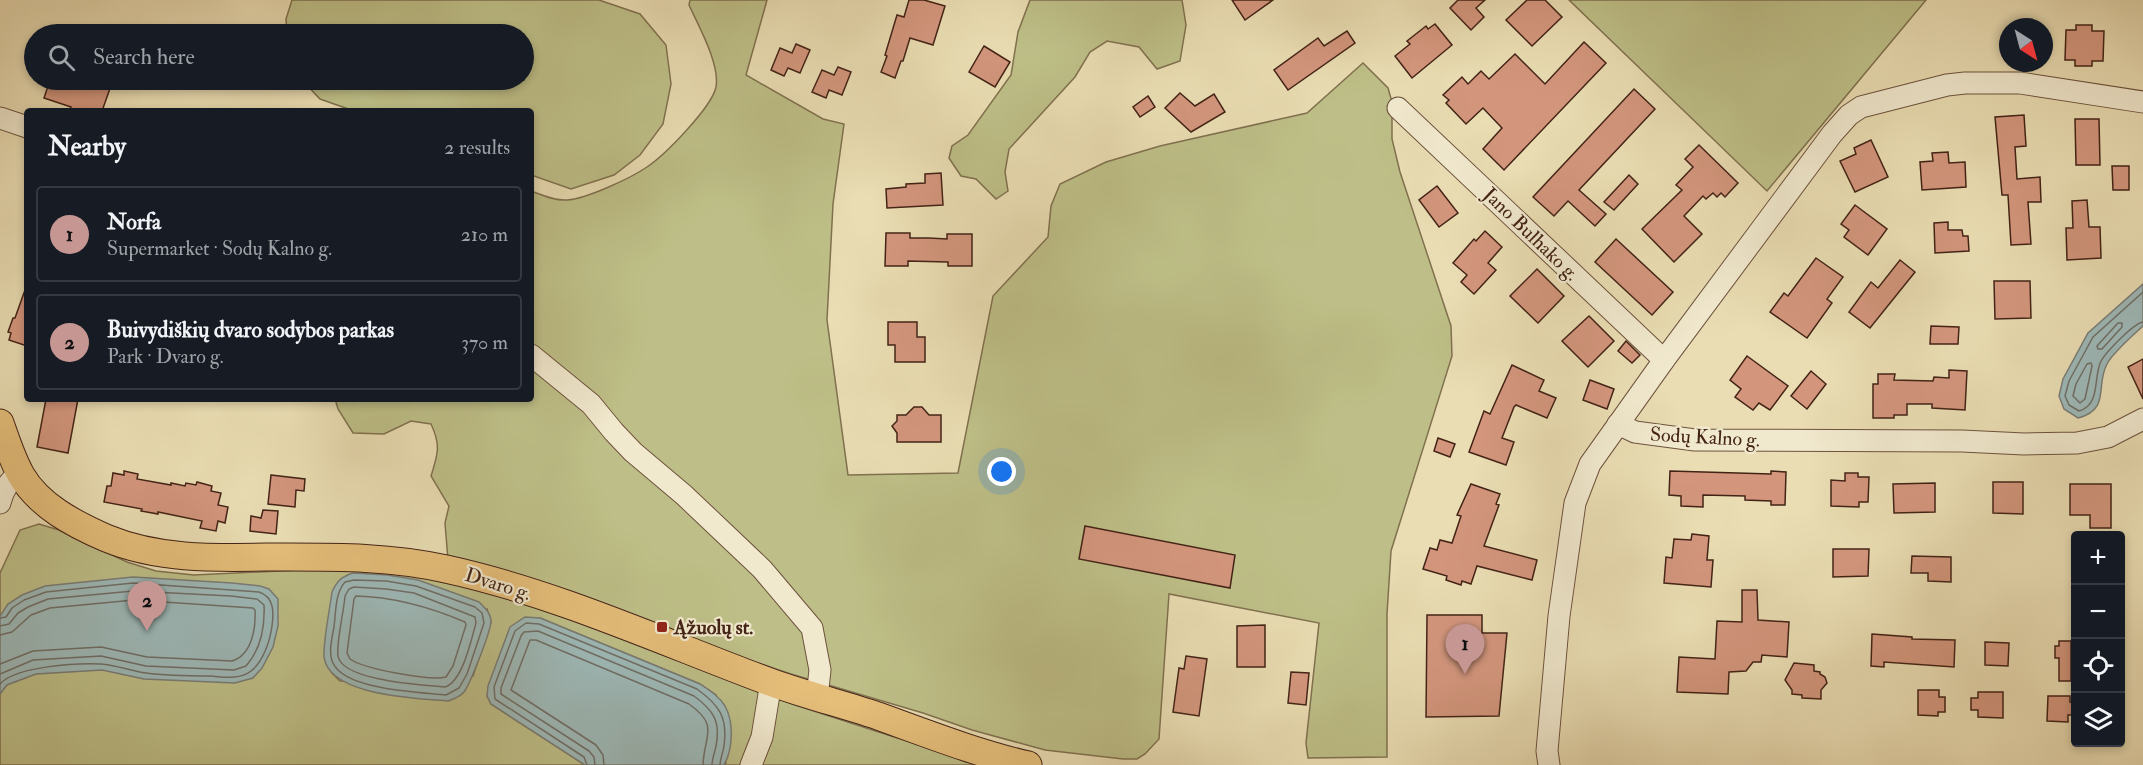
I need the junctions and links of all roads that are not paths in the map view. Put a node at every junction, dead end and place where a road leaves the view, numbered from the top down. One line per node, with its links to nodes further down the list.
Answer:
1 (2143, 102): 6 (street)
2 (1398, 108): 6 (street, Jano Bulhako g.)
3 (0, 118): 4 (street)
4 (24, 126)
5 (534, 357): 13 (street)
6 (1664, 360): 9 (street)
7 (2143, 419): 9 (street, Sodų Kalno g.)
8 (0, 423): 10 (main road, Dvaro g.)
9 (1618, 424): 16 (street)
10 (20, 474): 11 (street); 12 (main road, Dvaro g.)
11 (0, 503)
12 (771, 682): 13 (main road, Dvaro g.); 14 (street)
13 (817, 697): 15 (main road, Dvaro g.)
14 (751, 765)
15 (1028, 765)
16 (1549, 765)

